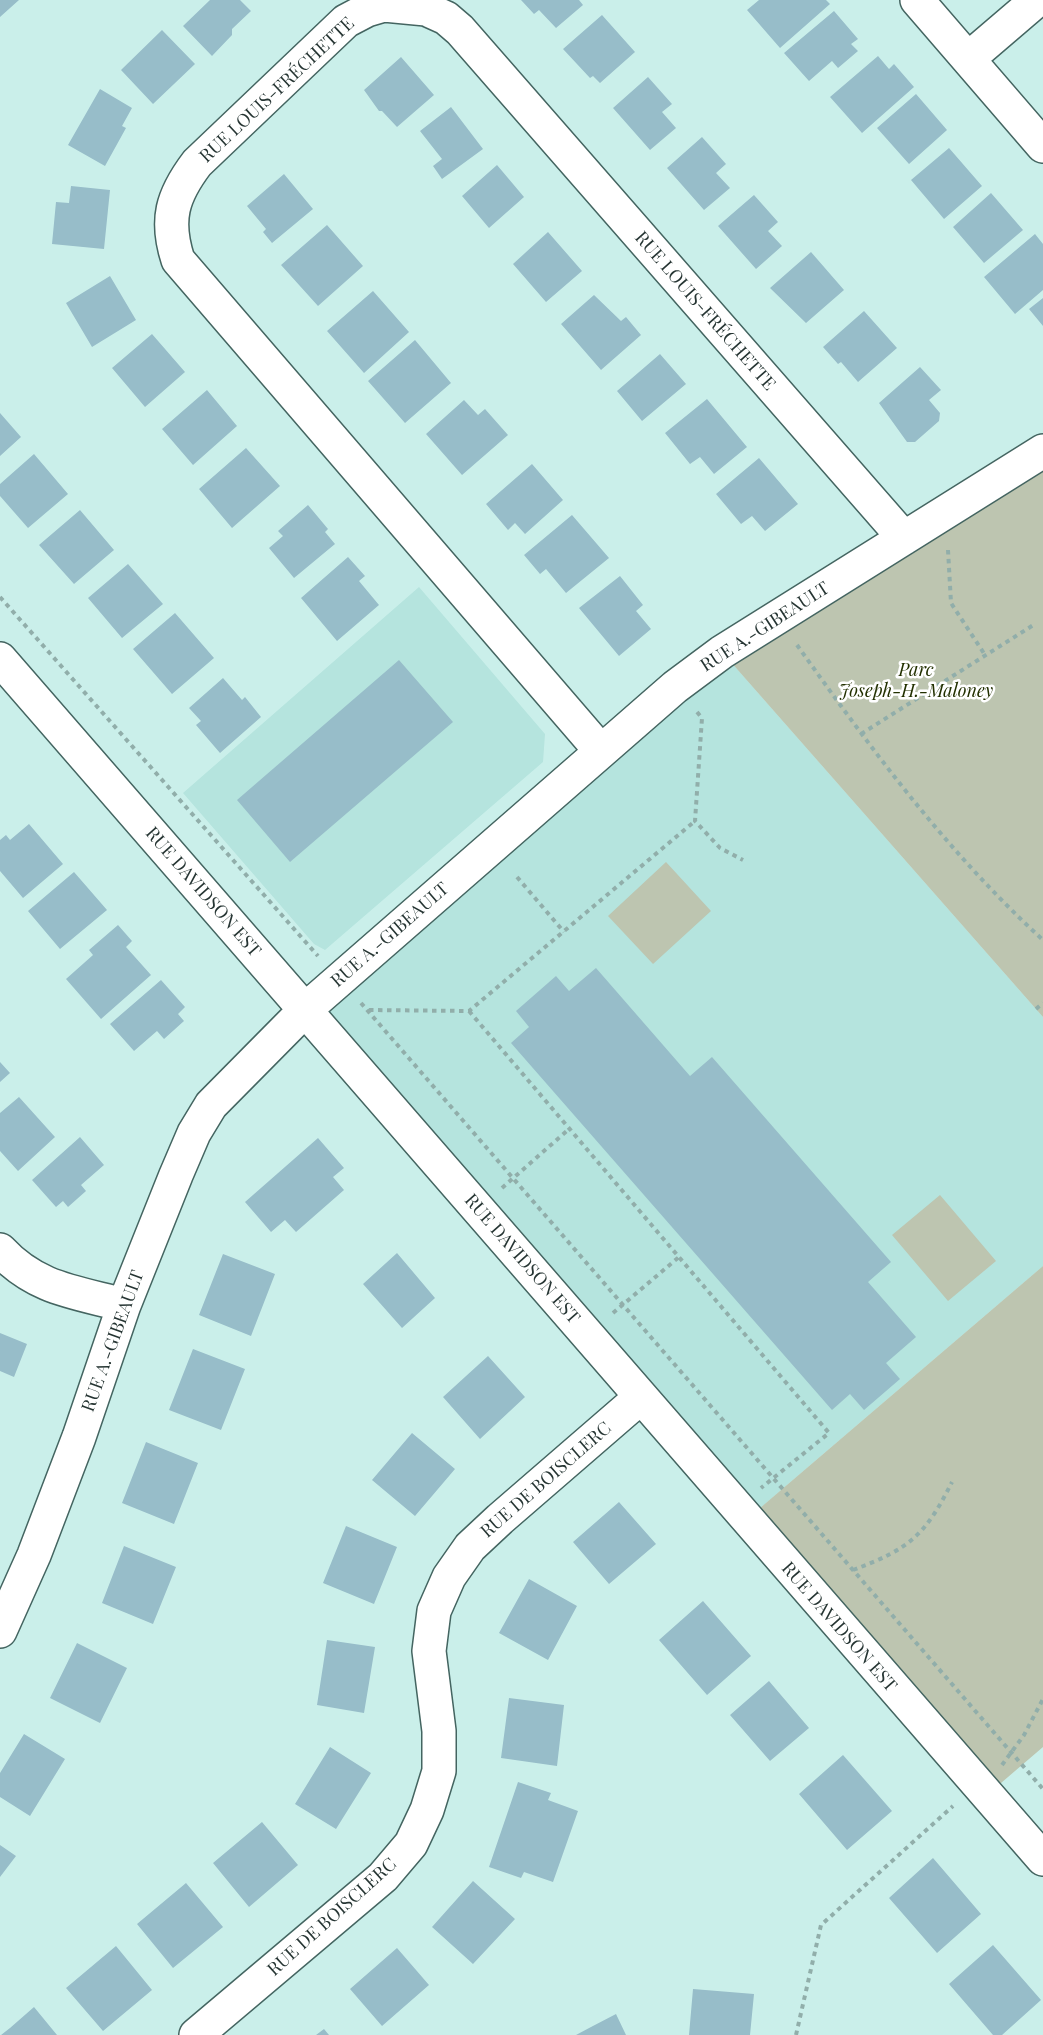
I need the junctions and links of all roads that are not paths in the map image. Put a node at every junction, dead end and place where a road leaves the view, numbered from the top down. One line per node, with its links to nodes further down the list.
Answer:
1 (917, 0): 3 (street)
2 (1037, 0): 3 (street)
3 (968, 59): 4 (street)
4 (1043, 146)
5 (1043, 450): 6 (street, RUE A.-GIBEAULT)
6 (904, 538): 8 (street, RUE A.-GIBEAULT); 8 (street, RUE LOUIS-FRÉCHETTE)
7 (0, 658): 9 (street, RUE DAVIDSON EST)
8 (600, 750): 9 (street, RUE A.-GIBEAULT)
9 (306, 1009): 11 (street, RUE A.-GIBEAULT); 12 (street, RUE DAVIDSON EST)
10 (0, 1250): 11 (street)
11 (124, 1305): 13 (street, RUE A.-GIBEAULT)
12 (641, 1397): 14 (street, RUE DAVIDSON EST); 15 (street, RUE DE BOISCLERC)
13 (0, 1631)
14 (1043, 1859)
15 (196, 2035)

